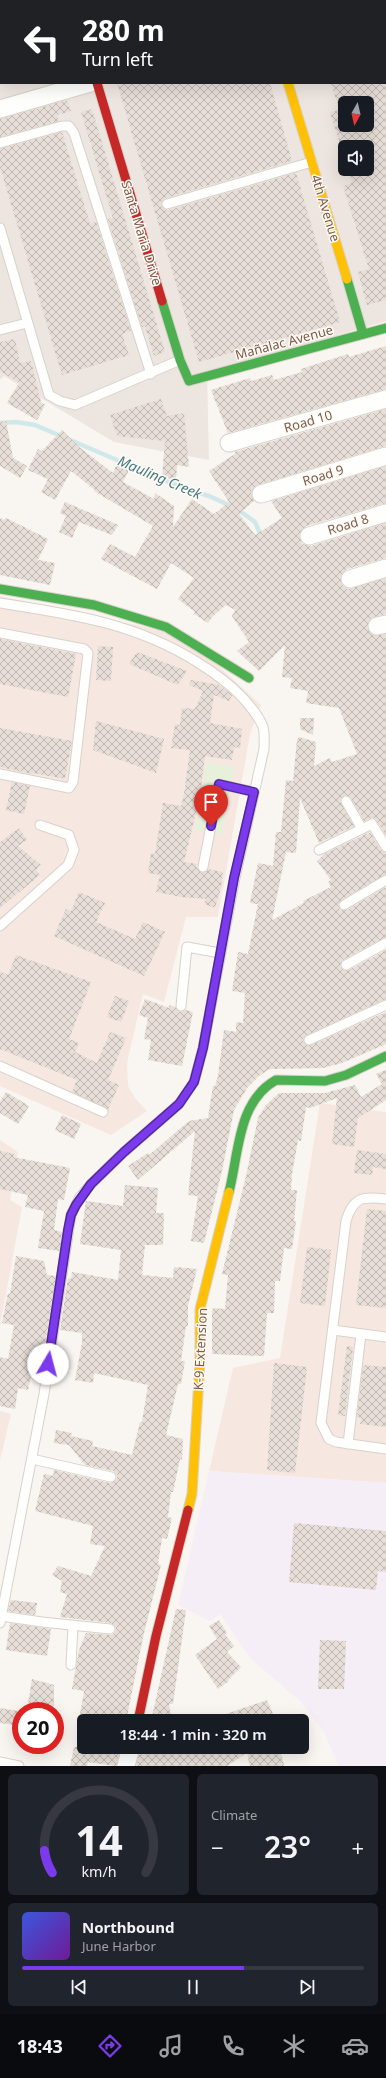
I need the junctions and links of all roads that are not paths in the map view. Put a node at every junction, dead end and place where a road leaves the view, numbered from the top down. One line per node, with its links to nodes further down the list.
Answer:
1 (87, 84): 4 (street)
2 (97, 84): 13 (street, Santa Maria Drive)
3 (288, 84): 6 (street, 4th Avenue)
4 (0, 109)
5 (0, 143): 14 (lane)
6 (312, 162): 7 (lane); 12 (street, 4th Avenue)
7 (167, 204)
8 (1, 232): 9 (lane)
9 (27, 323): 11 (lane); 14 (lane)
10 (386, 328): 12 (street, Mañalac Avenue)
11 (0, 330)
12 (363, 334): 15 (street, Mañalac Avenue)
13 (180, 360): 14 (lane); 15 (street, Santa Maria Drive)
14 (151, 374)
15 (189, 381)
16 (386, 399): 17 (street, Road 10)
17 (229, 443)
18 (386, 456): 19 (street, Road 9)
19 (260, 494)
20 (386, 513): 21 (street, Road 8)
21 (309, 536)
22 (386, 568): 23 (street)
23 (350, 579)
24 (0, 590): 27 (street)
25 (0, 603): 29 (lane)
26 (0, 633): 28 (lane)
27 (249, 678)
28 (0, 774)
29 (254, 792): 35 (lane); 40 (lane)
30 (346, 801): 32 (lane)
31 (40, 825): 38 (lane)
32 (362, 829): 33 (lane); 34 (lane)
33 (386, 847)
34 (319, 850)
35 (203, 867)
36 (386, 880): 37 (lane)
37 (344, 905)
38 (0, 926)
39 (386, 943): 41 (lane)
40 (220, 953): 43 (lane); 54 (lane)
41 (346, 965)
42 (386, 1005): 44 (lane)
43 (181, 1006)
44 (309, 1040)
45 (386, 1056): 60 (street, K-9 Extension)
46 (0, 1066): 47 (lane)
47 (103, 1112)
48 (386, 1199): 49 (lane)
49 (333, 1330): 50 (lane); 52 (lane)
50 (361, 1334): 51 (lane); 52 (lane)
51 (386, 1337)
52 (348, 1444): 53 (lane)
53 (386, 1449)
54 (32, 1459): 55 (lane); 56 (lane)
55 (111, 1477)
56 (1, 1619): 57 (lane)
57 (73, 1626): 58 (lane); 59 (lane)
58 (110, 1629)
59 (71, 1665)
60 (139, 1714)
61 (129, 1754): 64 (street)
62 (0, 1762): 63 (lane)
63 (19, 1766)
64 (126, 1766)

